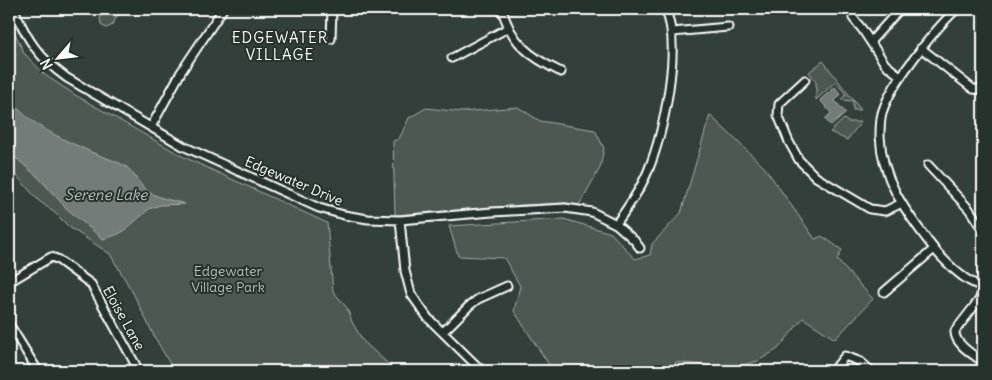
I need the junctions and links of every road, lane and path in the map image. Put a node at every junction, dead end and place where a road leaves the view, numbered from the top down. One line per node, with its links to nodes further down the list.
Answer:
1 (14, 9): 20 (street, Edgewater Drive)
2 (223, 9): 20 (street)
3 (332, 9): 12 (street)
4 (502, 9): 10 (street)
5 (664, 9): 11 (street)
6 (900, 9): 13 (street)
7 (957, 9): 14 (street)
8 (853, 18): 13 (street)
9 (728, 27): 11 (street)
10 (508, 28): 15 (street); 16 (street)
11 (672, 32): 24 (street)
12 (331, 39)
13 (871, 41): 17 (street)
14 (921, 48): 17 (street); 19 (street)
15 (452, 58)
16 (561, 72)
17 (900, 76): 22 (street)
18 (805, 80): 22 (street)
19 (983, 90)
20 (150, 127): 23 (street, Edgewater Drive)
21 (928, 165): 25 (street)
22 (900, 204): 27 (street)
23 (400, 220): 24 (street, Edgewater Drive); 34 (street)
24 (616, 224): 26 (street, Edgewater Drive)
25 (983, 230)
26 (640, 248)
27 (934, 249): 30 (street); 32 (street)
28 (9, 282): 37 (street, Eloise Lane)
29 (507, 286): 34 (street)
30 (983, 286)
31 (983, 291): 35 (street)
32 (884, 292)
33 (9, 324): 36 (street)
34 (443, 332): 38 (street)
35 (983, 362)
36 (38, 371)
37 (139, 371)
38 (482, 371)
39 (833, 371): 40 (street)
40 (871, 371)

